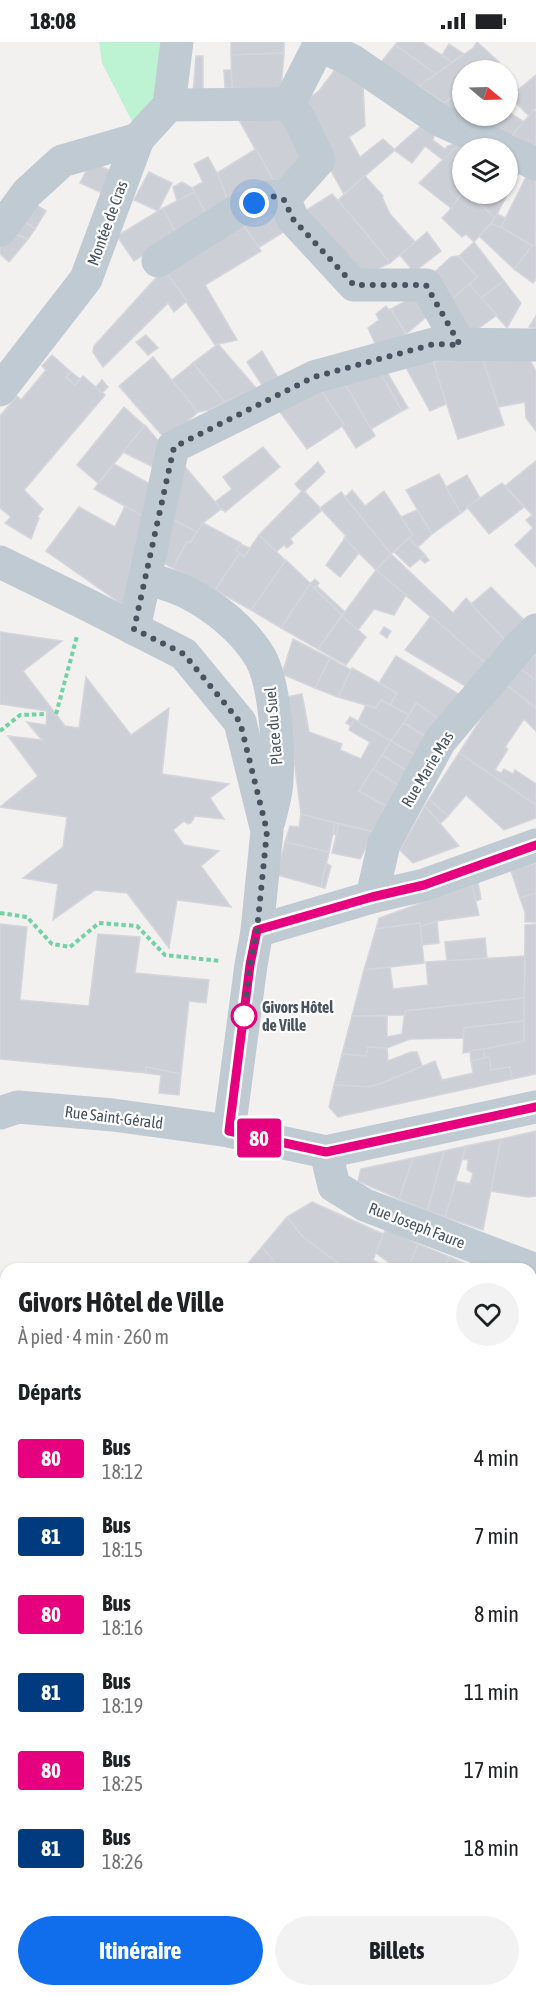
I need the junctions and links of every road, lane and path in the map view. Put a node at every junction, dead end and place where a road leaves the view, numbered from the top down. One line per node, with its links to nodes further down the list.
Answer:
1 (177, 42): 3 (street)
2 (289, 104): 3 (street); 4 (street); 8 (street)
3 (169, 105): 5 (street, Montée de Cras)
4 (480, 138)
5 (138, 139): 9 (street); 13 (street, Montée de Cras)
6 (518, 156): 7 (street)
7 (536, 164)
8 (284, 200): 10 (street); 11 (street)
9 (0, 230)
10 (158, 261)
11 (460, 345): 12 (street); 15 (street)
12 (536, 345)
13 (0, 390)
14 (0, 562): 16 (street)
15 (145, 578): 17 (street); 22 (street, Place du Suel)
16 (86, 604): 17 (street); 20 (path)
17 (134, 629): 22 (street)
18 (536, 630): 24 (street, Rue Marie Mas)
19 (47, 714): 21 (path)
20 (56, 714)
21 (0, 731)
22 (267, 831): 26 (street)
23 (536, 845): 24 (street)
24 (372, 897): 26 (street)
25 (0, 913): 27 (path)
26 (257, 930): 27 (street)
27 (250, 965): 30 (street)
28 (536, 1107): 31 (street)
29 (0, 1113): 30 (street, Rue Saint-Gérald)
30 (229, 1131): 31 (street, Rue Saint-Gérald)
31 (326, 1152): 32 (street, Rue Joseph Faure)
32 (518, 1263)

